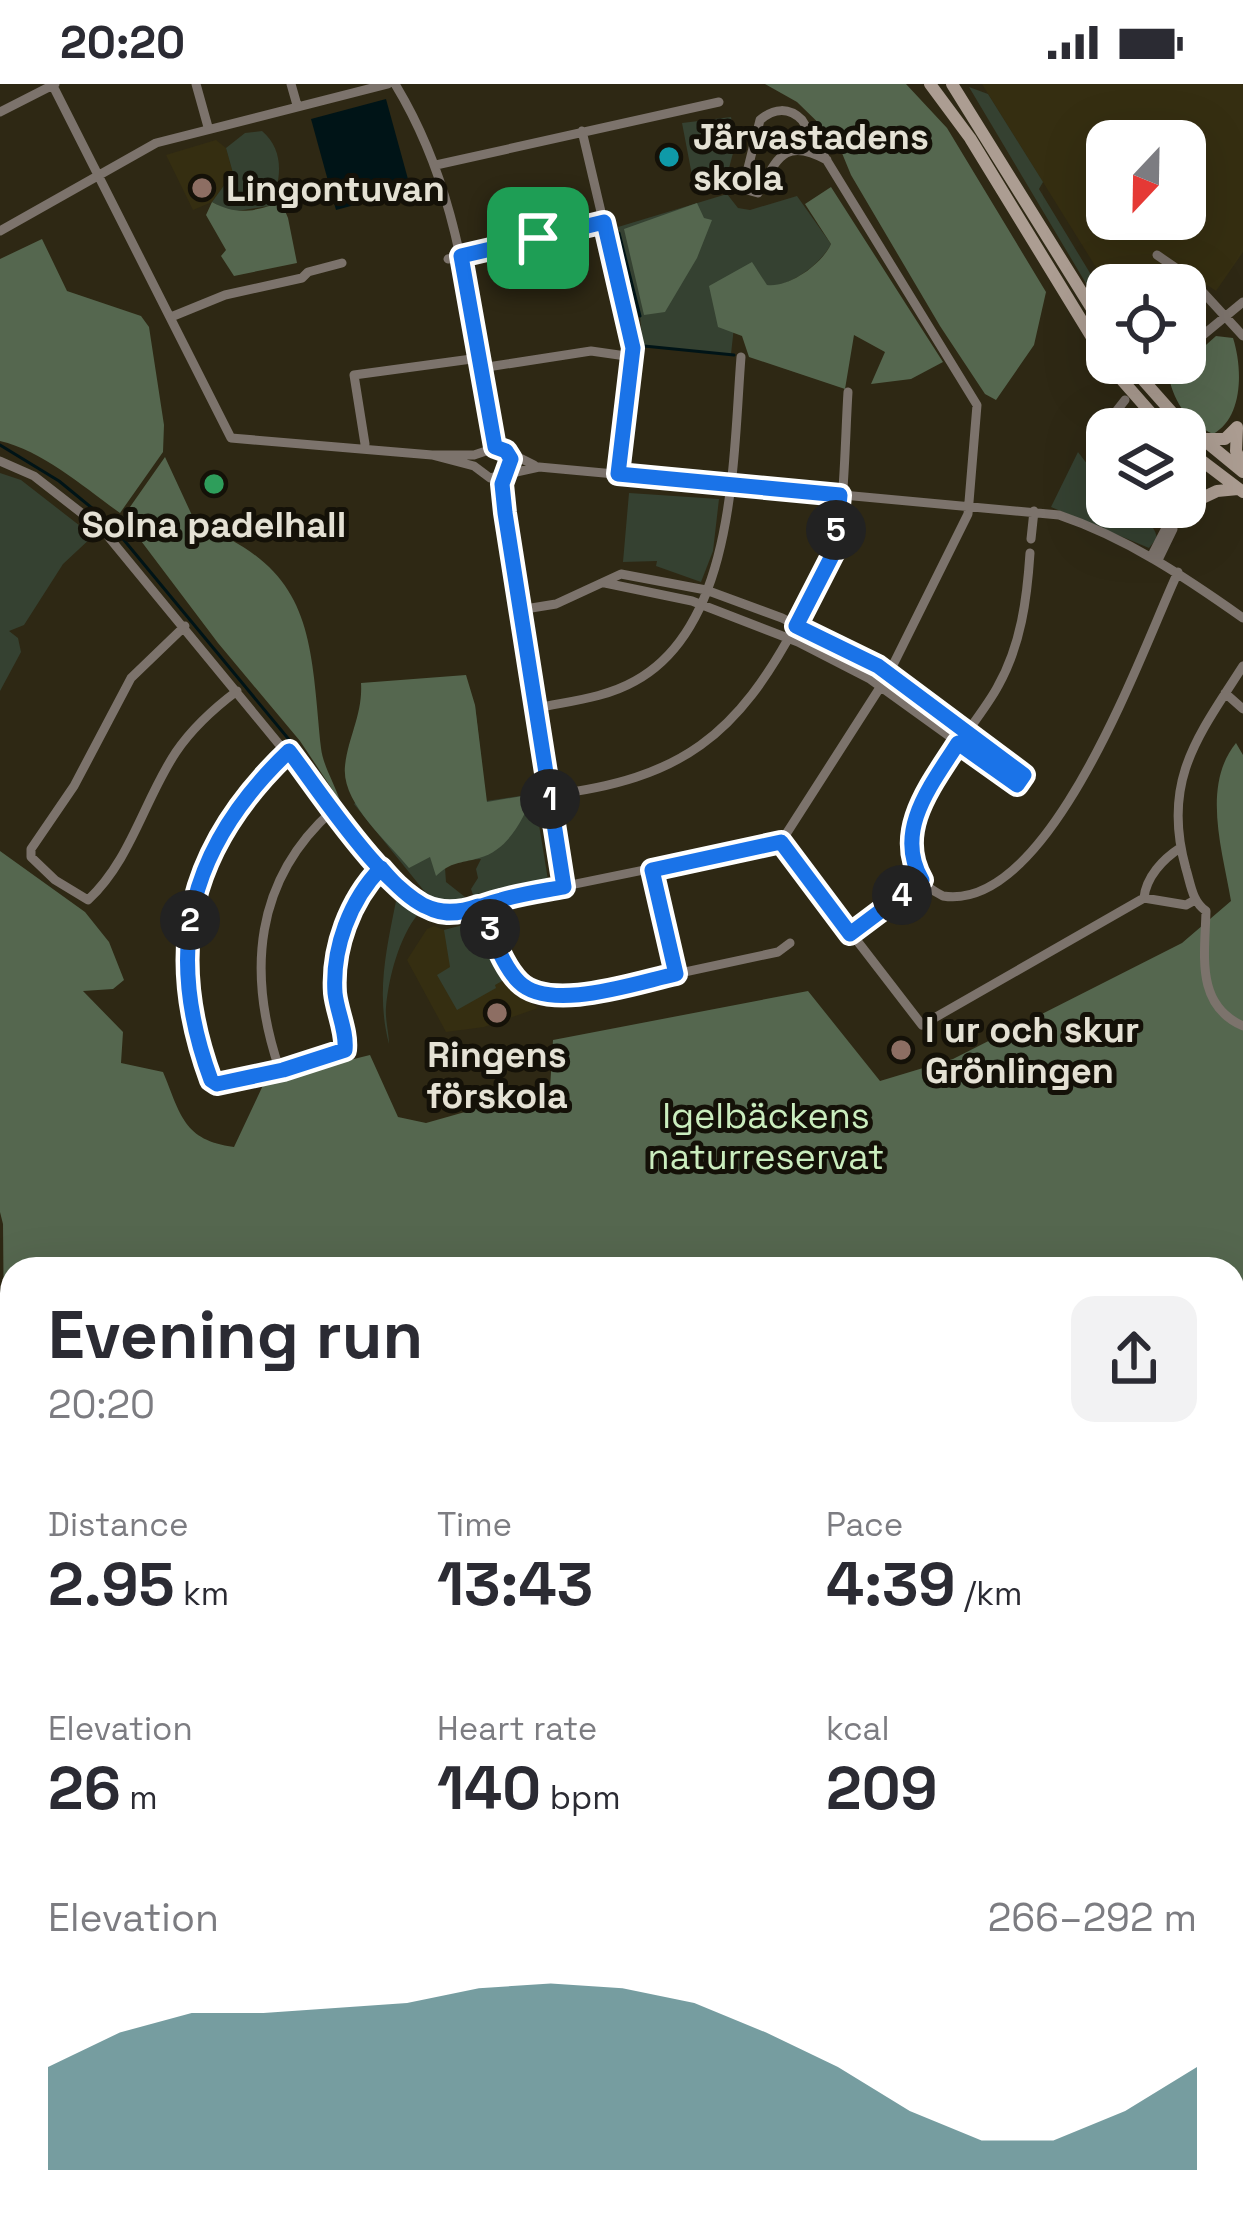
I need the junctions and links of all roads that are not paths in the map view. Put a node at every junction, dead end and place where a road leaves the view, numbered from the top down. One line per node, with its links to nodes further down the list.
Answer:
1 (53, 84): 9 (street); 14 (street)
2 (196, 84): 10 (street)
3 (291, 84): 8 (street)
4 (392, 84): 8 (street); 13 (street)
5 (930, 84): 25 (main road)
6 (952, 84): 21 (main road)
7 (719, 102): 11 (street)
8 (297, 105): 10 (street)
9 (0, 112)
10 (208, 127): 14 (street)
11 (582, 131): 13 (street); 15 (street)
12 (826, 160): 12 (street); 56 (street)
13 (436, 165): 18 (street)
14 (98, 173): 16 (street); 23 (street)
15 (604, 222): 18 (street); 28 (street)
16 (0, 231)
17 (1157, 255): 24 (street)
18 (461, 256): 19 (street); 30 (street)
19 (448, 259)
20 (342, 263): 23 (street)
21 (1086, 299)
22 (1243, 302): 24 (street)
23 (171, 316): 44 (street)
24 (1226, 318): 26 (street); 27 (street)
25 (1086, 329)
26 (1206, 334)
27 (1243, 336)
28 (632, 357): 30 (street); 50 (street)
29 (741, 357): 52 (street)
30 (480, 363): 42 (street); 43 (street)
31 (1125, 384): 36 (main road)
32 (1148, 384): 37 (main road)
33 (848, 392): 54 (street)
34 (1125, 400): 35 (street)
35 (1120, 408)
36 (1147, 408)
37 (1171, 408)
38 (1243, 411): 39 (street)
39 (1237, 428): 40 (main road); 49 (main road)
40 (1206, 439)
41 (1206, 443): 49 (main road)
42 (365, 444)
43 (490, 450): 44 (street); 45 (street); 51 (street)
44 (432, 455): 51 (street)
45 (510, 456): 48 (street); 51 (street)
46 (0, 461): 68 (street)
47 (1206, 466): 53 (main road)
48 (539, 467): 50 (street); 51 (street)
49 (1243, 469)
50 (618, 474): 52 (street)
51 (497, 477): 66 (street)
52 (730, 482): 54 (street); 64 (street)
53 (1240, 491): 55 (main road)
54 (840, 495): 56 (street); 69 (street)
55 (1206, 496)
56 (969, 508): 57 (street); 72 (street)
57 (1034, 511): 59 (street); 61 (street)
58 (1173, 528): 61 (street)
59 (1031, 539)
60 (1030, 553): 78 (street)
61 (1155, 559): 62 (street)
62 (1178, 572): 67 (street); 87 (street)
63 (605, 583): 64 (street); 65 (street); 66 (street)
64 (706, 590): 65 (street); 69 (street)
65 (701, 604): 70 (street); 76 (street)
66 (519, 610): 76 (street)
67 (1243, 618)
68 (185, 626): 74 (street); 74 (street)
69 (796, 626): 70 (street); 72 (street)
70 (788, 638): 73 (street); 81 (street)
71 (1243, 666): 75 (street)
72 (888, 675): 73 (street); 78 (street)
73 (881, 686): 79 (street); 83 (street)
74 (237, 691): 80 (street)
75 (1225, 693): 77 (street); 84 (street)
76 (537, 708): 81 (street)
77 (1243, 709)
78 (966, 732): 79 (street); 79 (street)
79 (958, 743): 87 (street)
80 (289, 751): 82 (street); 96 (street)
81 (550, 795): 88 (street)
82 (333, 810): 85 (street); 96 (street)
83 (781, 842): 86 (street); 92 (street)
84 (1180, 848): 89 (street); 90 (street)
85 (381, 868): 91 (street); 96 (street)
86 (652, 870): 88 (street); 94 (street)
87 (922, 880): 92 (street)
88 (564, 887): 91 (street)
89 (1144, 898): 90 (street); 92 (street)
90 (1195, 900): 95 (street)
91 (478, 906): 94 (street)
92 (850, 934)
93 (790, 943): 94 (street)
94 (676, 974)
95 (1243, 1026)
96 (279, 1068)

